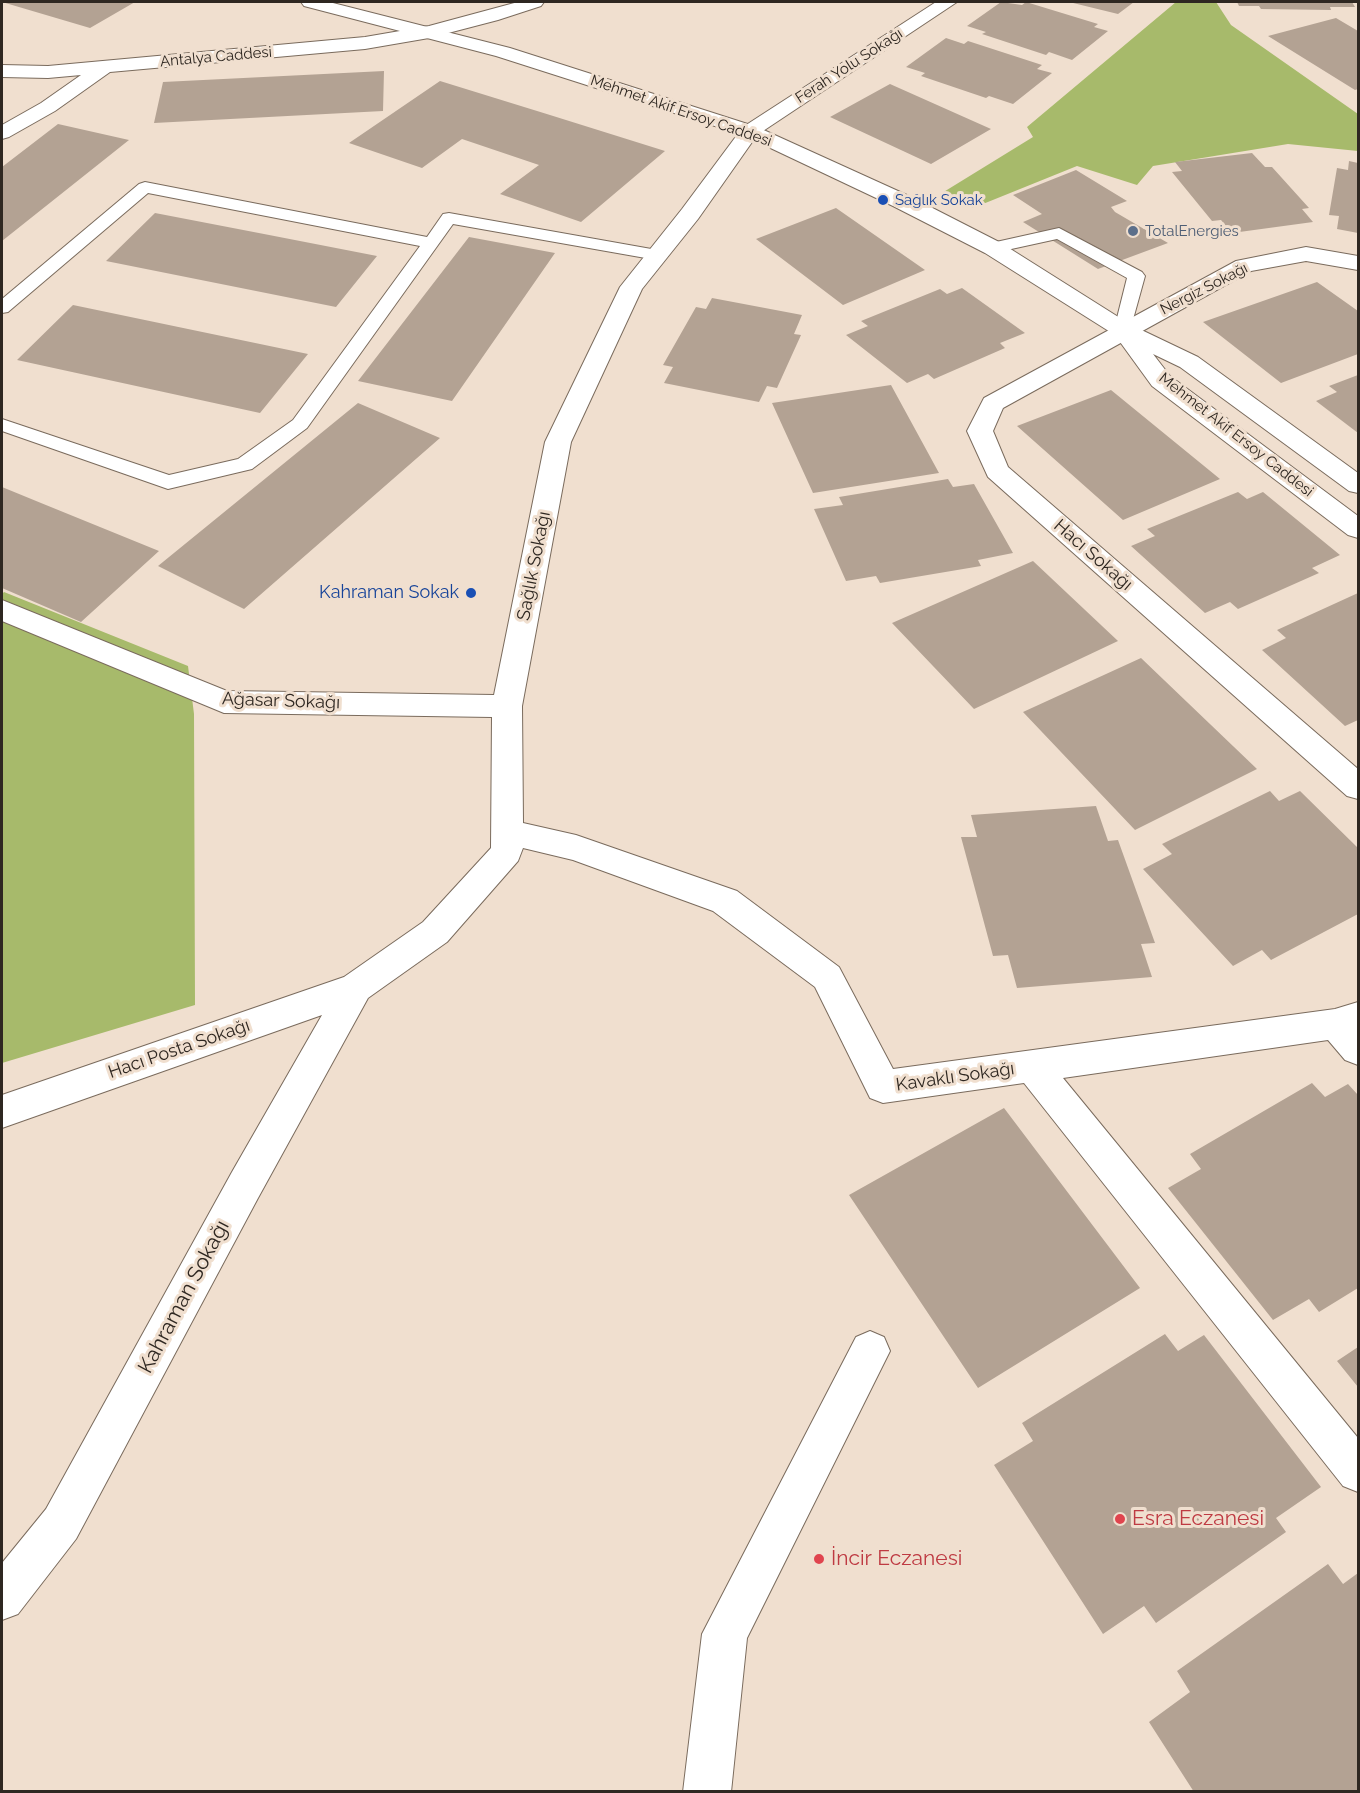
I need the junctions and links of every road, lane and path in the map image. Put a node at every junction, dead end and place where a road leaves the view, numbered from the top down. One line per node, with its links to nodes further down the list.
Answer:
1 (310, 2): 4 (street, Mehmet Akif Ersoy Caddesi)
2 (535, 2): 4 (street, Antalya Caddesi)
3 (948, 2): 7 (street, Ferah Yolu Sokağı)
4 (429, 32): 5 (street, Antalya Caddesi); 7 (street, Mehmet Akif Ersoy Caddesi)
5 (105, 67): 6 (street, Antalya Caddesi); 8 (street)
6 (2, 71)
7 (750, 131): 10 (street, Mehmet Akif Ersoy Caddesi); 11 (street, Sağlık Sokağı)
8 (2, 133)
9 (431, 243): 11 (lane); 13 (lane); 15 (lane)
10 (993, 248): 14 (street, Mehmet Akif Ersoy Caddesi); 14 (lane)
11 (657, 255): 19 (street, Sağlık Sokağı)
12 (1359, 263): 14 (street, Nergiz Sokağı)
13 (2, 308)
14 (1123, 330): 16 (street, Mehmet Akif Ersoy Caddesi); 17 (street, Mehmet Akif Ersoy Caddesi); 20 (street, Hacı Sokağı)
15 (2, 425)
16 (1359, 485)
17 (1359, 529)
18 (2, 610): 19 (street, Ağasar Sokağı)
19 (507, 706): 21 (street, Sağlık Sokağı)
20 (1359, 787)
21 (507, 832): 22 (street, Sağlık Sokağı); 25 (street, Kavaklı Sokağı)
22 (356, 988): 26 (street, Hacı Posta Sokağı); 29 (street, Kahraman Sokağı)
23 (1347, 1021): 24 (street); 25 (street, Kavaklı Sokağı)
24 (1359, 1049)
25 (1032, 1066): 28 (street)
26 (2, 1111)
27 (870, 1351): 30 (street)
28 (1359, 1471)
29 (2, 1598)
30 (706, 1791)

